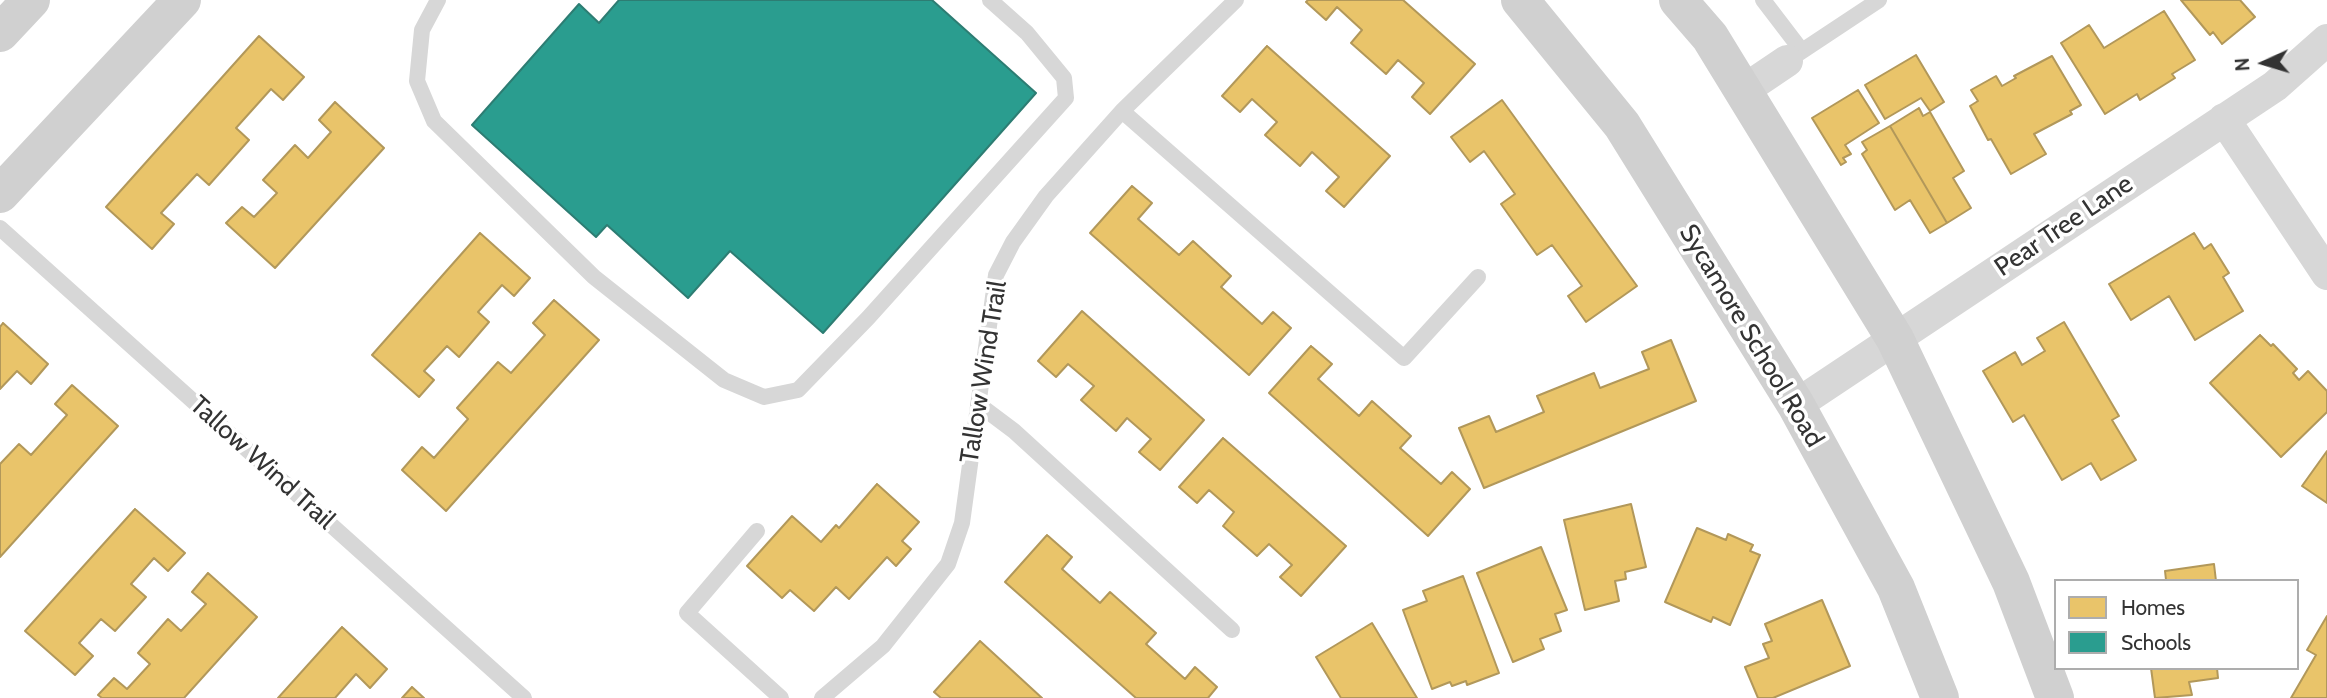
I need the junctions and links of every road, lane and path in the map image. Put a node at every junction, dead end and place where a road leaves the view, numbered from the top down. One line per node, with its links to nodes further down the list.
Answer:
1 (30, 0): 10 (main road)
2 (182, 0): 16 (main road)
3 (438, 0): 4 (lane)
4 (990, 0)
5 (1236, 0): 14 (lane, Tallow Wind Trail)
6 (1520, 0): 22 (main road, Sycamore School Road)
7 (1678, 0): 13 (main road)
8 (1763, 0): 12 (lane)
9 (1879, 0): 12 (lane)
10 (0, 33)
11 (2327, 40): 15 (street, Pear Tree Lane)
12 (1795, 56): 13 (street)
13 (1744, 90): 20 (main road)
14 (1122, 111): 19 (lane); 21 (lane, Tallow Wind Trail)
15 (2224, 119): 18 (street); 20 (street, Pear Tree Lane)
16 (0, 194)
17 (0, 228): 25 (lane, Tallow Wind Trail)
18 (2327, 274)
19 (1478, 277)
20 (1895, 339): 22 (street, Pear Tree Lane); 29 (main road)
21 (978, 404): 24 (lane); 27 (lane, Tallow Wind Trail)
22 (1796, 405): 28 (main road, Sycamore School Road)
23 (757, 531): 26 (lane)
24 (1232, 630)
25 (524, 698)
26 (781, 698)
27 (822, 698)
28 (1940, 698)
29 (2055, 698)

